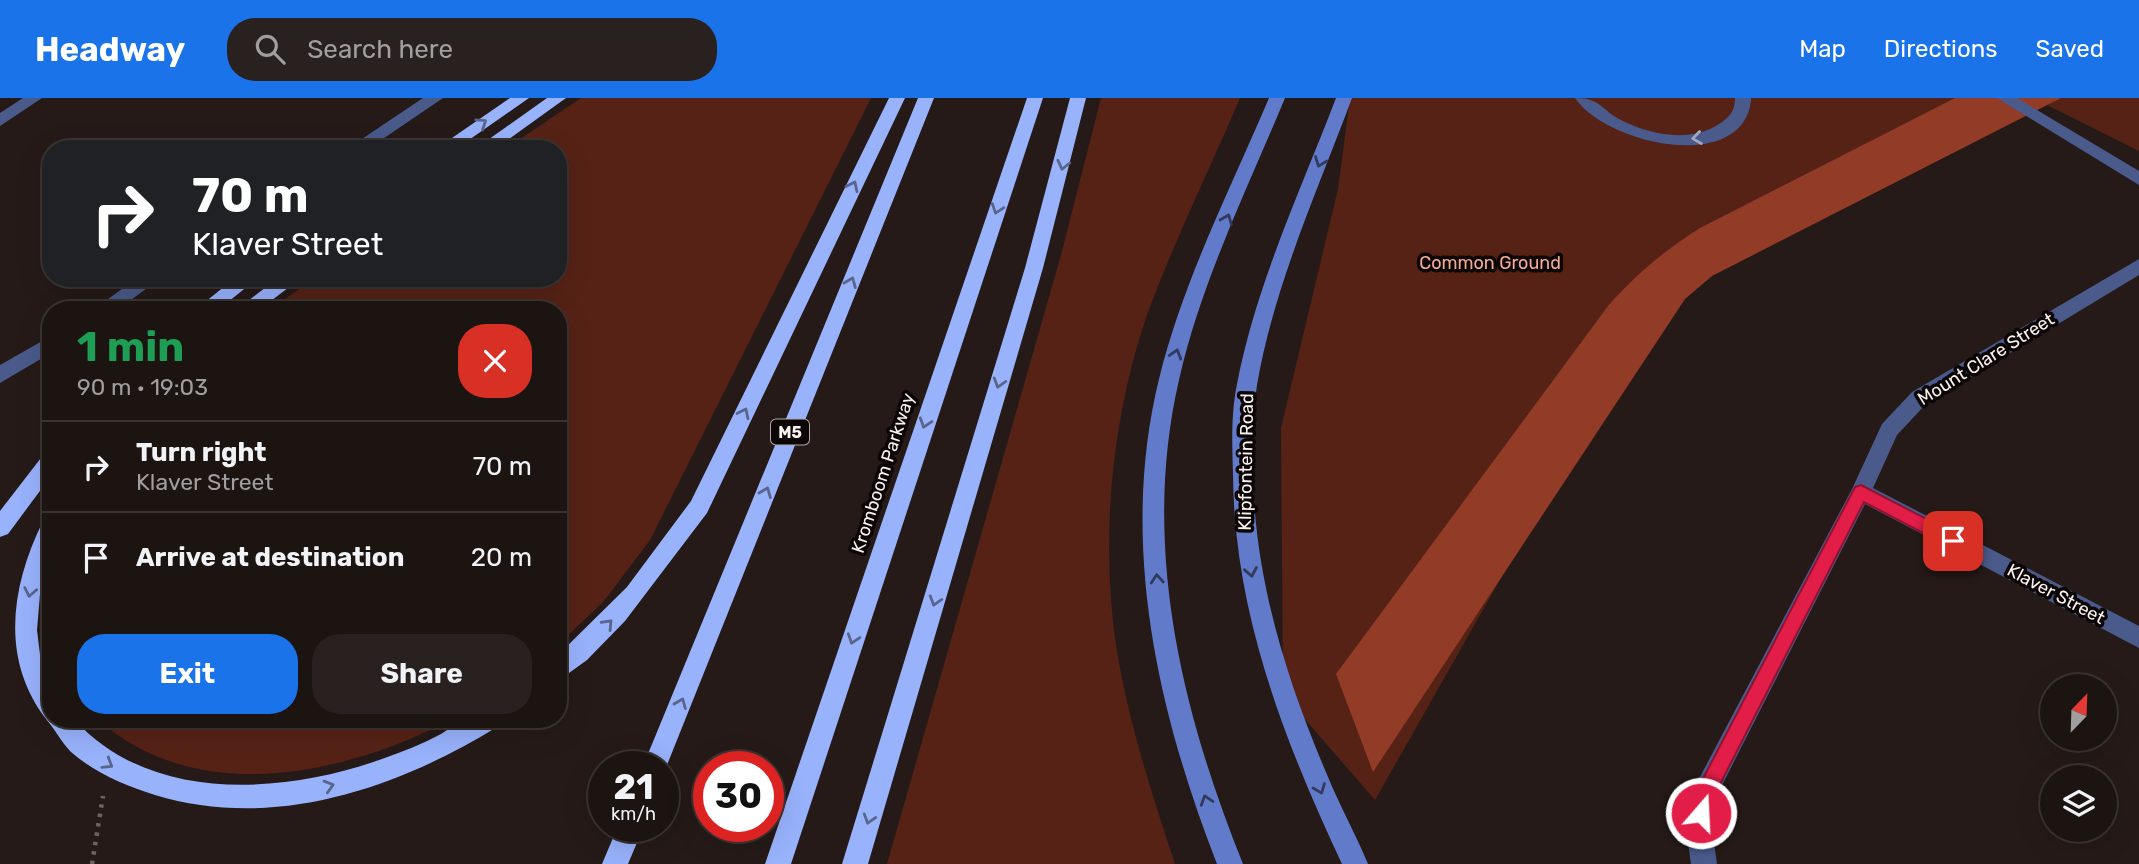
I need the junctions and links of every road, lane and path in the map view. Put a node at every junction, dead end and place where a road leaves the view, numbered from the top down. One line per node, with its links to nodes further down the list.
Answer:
1 (34, 98): 14 (street)
2 (435, 98): 15 (street)
3 (521, 98): 16 (highway, one-way to 3)
4 (558, 98): 17 (highway)
5 (897, 98): 33 (highway, one-way to 5)
6 (926, 98): 37 (highway, M5, one-way to 6)
7 (1035, 98): 42 (highway, Kromboom Parkway, one-way to 42)
8 (1078, 98): 43 (highway, one-way to 43)
9 (1277, 98): 44 (main road, one-way to 9)
10 (1344, 98): 45 (main road, Klipfontein Road, one-way to 45)
11 (1583, 98): 12 (street, one-way to 11)
12 (1742, 98)
13 (2005, 98): 18 (street)
14 (0, 121)
15 (369, 140)
16 (458, 140)
17 (496, 140)
18 (2139, 179)
19 (2139, 266): 29 (street, Mount Clare Street)
20 (138, 287): 23 (street)
21 (236, 287): 24 (highway)
22 (279, 287): 25 (highway)
23 (117, 301)
24 (217, 301)
25 (258, 301)
26 (42, 349): 27 (street)
27 (0, 375)
28 (42, 472): 30 (highway)
29 (1861, 492): 32 (street, Klaver Street); 46 (street, Mount Clare Street)
30 (0, 528)
31 (42, 545): 34 (highway, one-way to 34)
32 (2139, 638)
33 (567, 663)
34 (42, 692)
35 (64, 728): 38 (highway, one-way to 38)
36 (475, 728): 38 (highway, one-way to 36)
37 (661, 751)
38 (109, 766): 40 (path)
39 (624, 842): 41 (highway)
40 (92, 864)
41 (615, 864)
42 (778, 864)
43 (855, 864)
44 (1230, 864)
45 (1355, 864)
46 (1703, 864)

